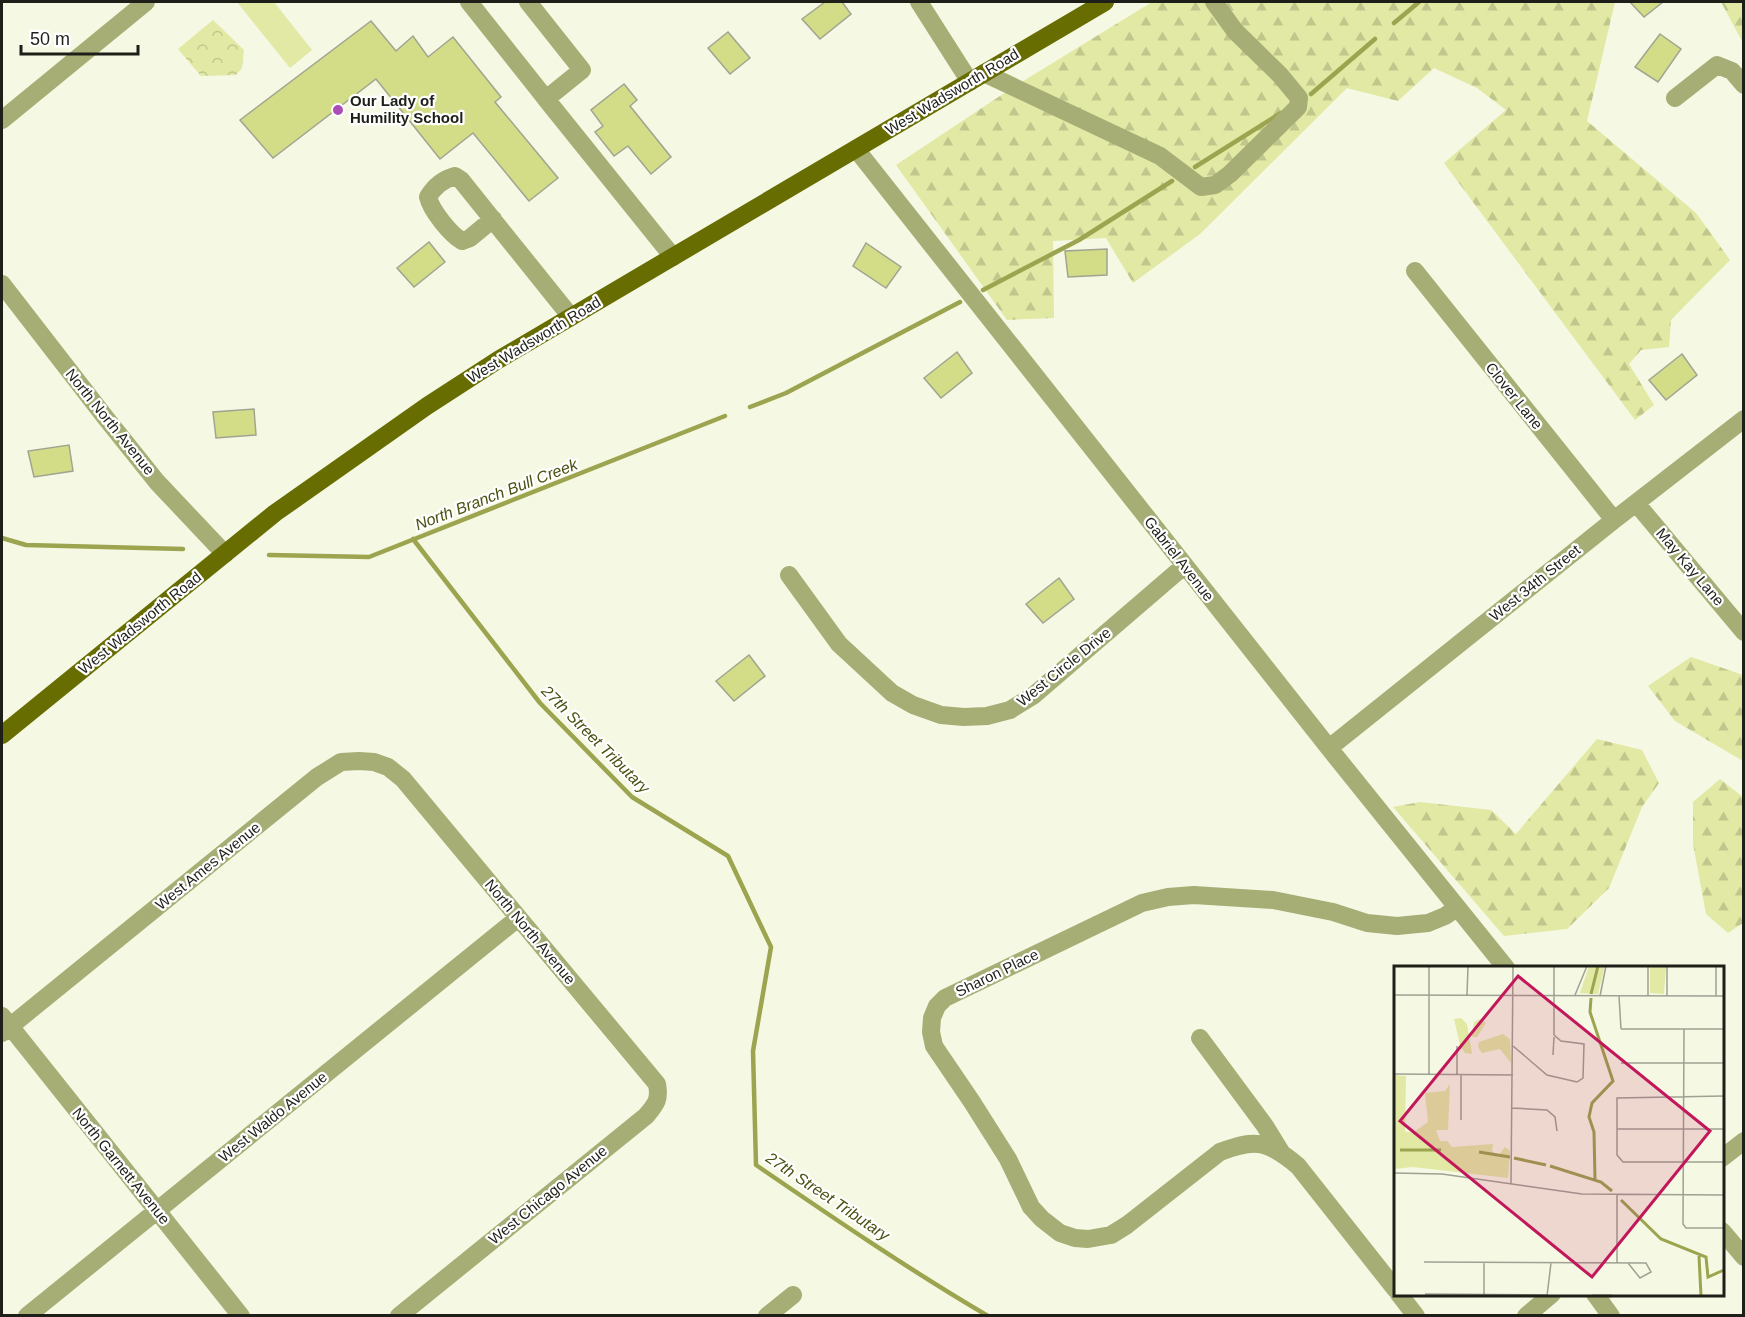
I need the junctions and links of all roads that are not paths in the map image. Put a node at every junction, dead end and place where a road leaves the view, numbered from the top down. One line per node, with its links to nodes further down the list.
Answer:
1 (146, 2): 11 (street)
2 (469, 2): 10 (street)
3 (528, 2): 10 (street)
4 (919, 2): 7 (street)
5 (1105, 2): 7 (main road, West Wadsworth Road)
6 (1214, 2): 7 (street)
7 (977, 77): 12 (main road, West Wadsworth Road)
8 (1743, 85): 9 (street)
9 (1675, 98)
10 (546, 99): 14 (street)
11 (2, 120)
12 (856, 149): 14 (main road, West Wadsworth Road); 22 (street, Gabriel Avenue)
13 (493, 219): 17 (street)
14 (673, 257): 17 (main road, West Wadsworth Road)
15 (1414, 272): 20 (street, Clover Lane)
16 (2, 284): 21 (street, North North Avenue)
17 (571, 317): 21 (main road, West Wadsworth Road)
18 (1743, 419): 19 (street, West 34th Street)
19 (1636, 503): 20 (street, West 34th Street); 24 (street, May Kay Lane)
20 (1614, 520): 26 (street, West 34th Street)
21 (225, 554): 25 (main road, West Wadsworth Road)
22 (1184, 566): 23 (street, West Circle Drive); 26 (street, Gabriel Avenue)
23 (789, 575)
24 (1743, 632)
25 (2, 735)
26 (1329, 748): 28 (street, Gabriel Avenue)
27 (422, 801): 29 (street, North North Avenue); 31 (street, West Ames Avenue)
28 (1457, 908): 30 (street, Gabriel Avenue); 35 (street, Sharon Place)
29 (519, 918): 33 (street, North North Avenue); 37 (street, West Waldo Avenue)
30 (1504, 966)
31 (4, 1025): 37 (street, North Garnett Avenue)
32 (1200, 1038): 35 (street, Sharon Place)
33 (638, 1062): 47 (street, West Chicago Avenue)
34 (1743, 1141): 36 (street)
35 (1281, 1152): 40 (street, Sharon Place)
36 (1724, 1156)
37 (157, 1210): 45 (street, West Waldo Avenue); 46 (street, North Garnett Avenue)
38 (1724, 1233): 39 (street)
39 (1743, 1257)
40 (1394, 1289)
41 (793, 1295): 48 (street)
42 (1401, 1296): 49 (street)
43 (1550, 1296): 50 (street)
44 (1596, 1296): 51 (street)
45 (27, 1316)
46 (241, 1316)
47 (399, 1316)
48 (767, 1316)
49 (1416, 1316)
50 (1526, 1316)
51 (1611, 1316)

